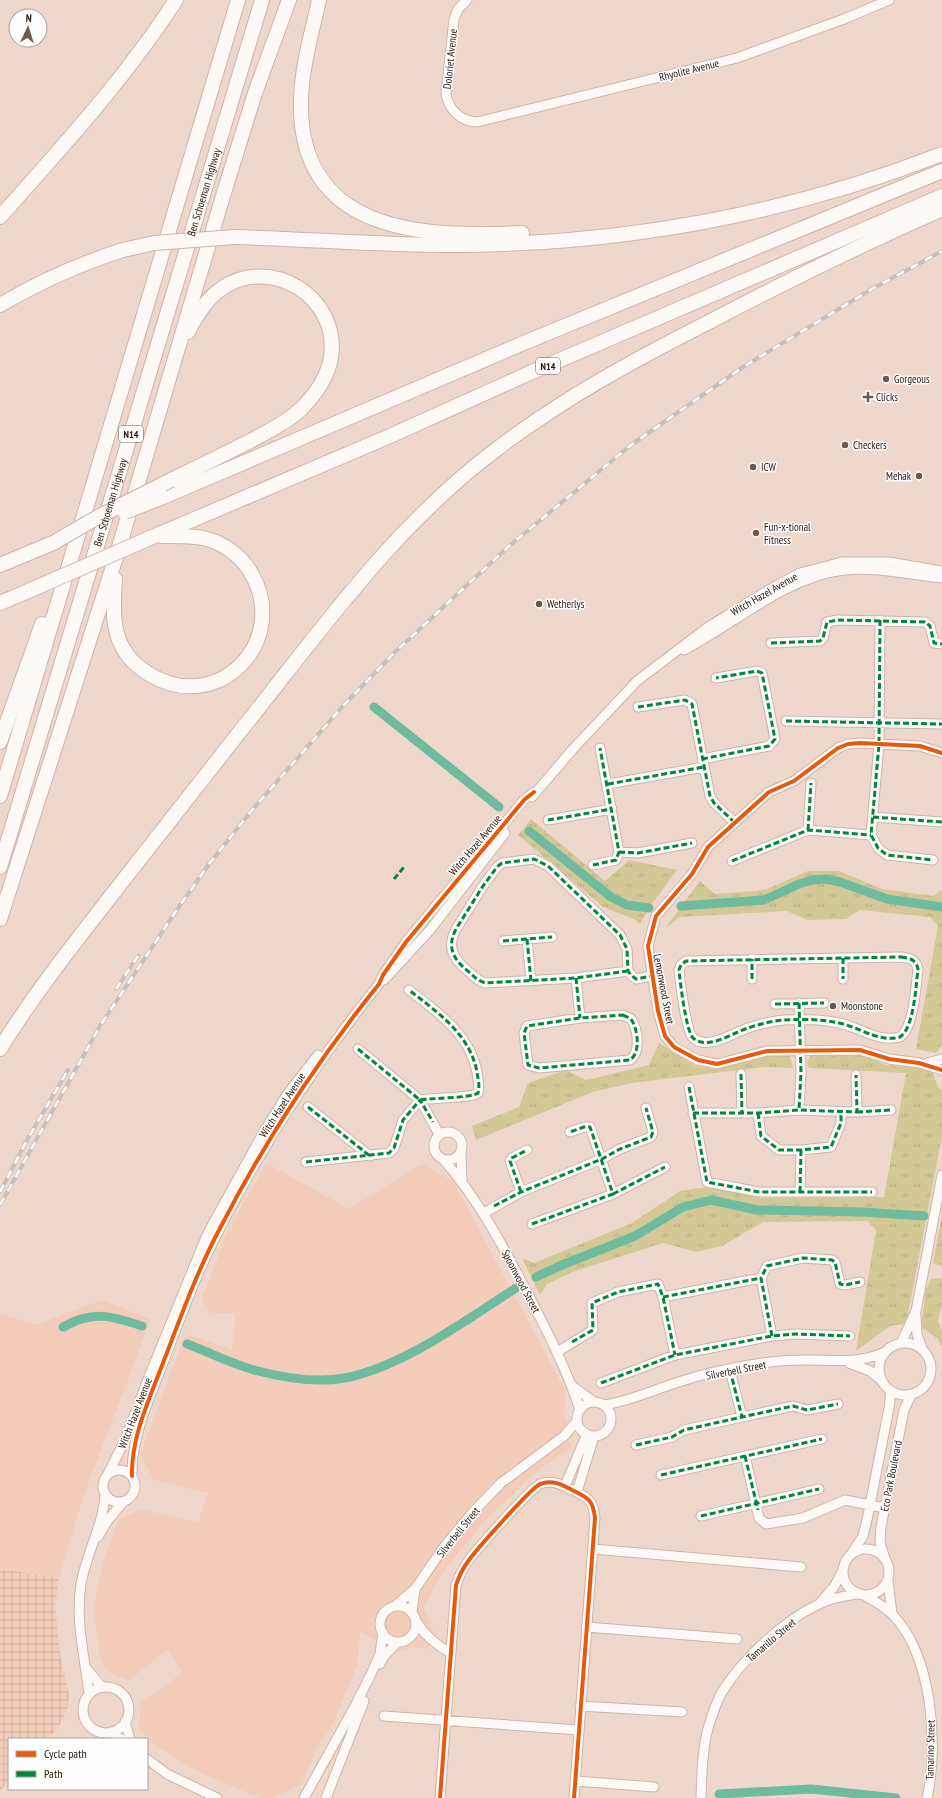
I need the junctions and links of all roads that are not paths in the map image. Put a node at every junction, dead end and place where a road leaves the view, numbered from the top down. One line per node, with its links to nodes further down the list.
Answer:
1 (176, 0): 14 (highway)
2 (238, 0): 17 (highway, Ben Schoeman Highway / N14)
3 (262, 0): 54 (highway, Ben Schoeman Highway / N14)
4 (289, 0): 16 (highway)
5 (319, 0): 13 (highway)
6 (467, 0): 8 (street, Doloriet Avenue)
7 (889, 0): 8 (street, Rhyolite Avenue)
8 (484, 121)
9 (942, 154): 13 (highway)
10 (942, 171): 19 (highway, bridge)
11 (942, 196): 18 (highway, N14)
12 (942, 209): 74 (highway)
13 (763, 210): 15 (highway, bridge)
14 (0, 217)
15 (0, 305)
16 (165, 395): 19 (highway, bridge); 20 (highway)
17 (86, 506): 34 (highway); 41 (highway, Ben Schoeman Highway / N14)
18 (152, 537): 20 (highway); 24 (highway, N14, bridge)
19 (53, 543): 21 (highway)
20 (117, 554): 55 (highway)
21 (0, 565)
22 (942, 571): 28 (street, Witch Hazel Avenue)
23 (942, 578): 28 (street, Witch Hazel Avenue)
24 (0, 603)
25 (880, 620): 26 (street); 27 (street); 32 (street)
26 (771, 643)
27 (942, 644)
28 (671, 657): 73 (street, Witch Hazel Avenue)
29 (716, 678): 38 (street)
30 (638, 707): 38 (street)
31 (786, 722): 32 (street)
32 (879, 722): 33 (street); 35 (street)
33 (942, 724)
34 (0, 742)
35 (879, 744): 37 (street, Lemonwood Street); 43 (street); 45 (street, Lemonwood Street)
36 (600, 748): 40 (street)
37 (942, 753)
38 (703, 763): 40 (street); 45 (street)
39 (811, 783): 47 (street)
40 (608, 784): 42 (street)
41 (0, 796)
42 (612, 809): 44 (street); 50 (street)
43 (873, 818): 46 (street); 48 (street)
44 (548, 820)
45 (734, 822): 62 (street, Lemonwood Street)
46 (942, 822)
47 (808, 830): 48 (street); 52 (street)
48 (871, 835): 51 (street)
49 (692, 843): 50 (street)
50 (619, 852): 53 (street)
51 (933, 860)
52 (732, 861)
53 (593, 865)
54 (0, 867)
55 (0, 920)
56 (552, 937): 57 (street)
57 (527, 939): 58 (street); 66 (street)
58 (503, 941)
59 (843, 958): 60 (street); 65 (street); 72 (street)
60 (752, 959): 64 (street); 72 (street)
61 (628, 971): 62 (street); 63 (street); 66 (street)
62 (652, 976): 76 (street, Lemonwood Street)
63 (576, 978): 66 (street); 71 (street)
64 (752, 979)
65 (843, 979)
66 (531, 981)
67 (409, 990): 83 (street)
68 (824, 1003): 70 (street)
69 (775, 1004): 70 (street)
70 (799, 1004): 72 (street)
71 (580, 1018): 71 (street)
72 (799, 1019): 76 (street)
73 (335, 1039): 142 (street, Witch Hazel Avenue); 144 (street, Witch Hazel Avenue)
74 (0, 1049)
75 (358, 1049): 83 (street)
76 (800, 1050): 78 (street, Lemonwood Street); 86 (street)
77 (942, 1059): 78 (street, Lemonwood Street)
78 (919, 1063): 79 (street, Lemonwood Street)
79 (942, 1070)
80 (741, 1074): 91 (street)
81 (856, 1075): 89 (street)
82 (689, 1087): 90 (street)
83 (420, 1100): 94 (street); 98 (street)
84 (308, 1107): 98 (street)
85 (646, 1108): 100 (street)
86 (799, 1110): 88 (street); 92 (street)
87 (891, 1110): 89 (street)
88 (841, 1112): 89 (street); 96 (street)
89 (857, 1112)
90 (693, 1113): 91 (street); 106 (street)
91 (742, 1113): 92 (street)
92 (758, 1113): 96 (street)
93 (570, 1132): 100 (street)
94 (439, 1134): 97 (street); 99 (street)
95 (527, 1150): 105 (street)
96 (801, 1150): 106 (street)
97 (461, 1153): 99 (street); 104 (street)
98 (370, 1156): 101 (street)
99 (443, 1159): 104 (street, Spoonwood Street)
100 (602, 1159): 105 (street); 108 (street)
101 (306, 1162)
102 (665, 1168): 108 (street)
103 (942, 1175): 114 (street)
104 (462, 1180): 109 (street, Spoonwood Street)
105 (521, 1192): 109 (street)
106 (800, 1192): 107 (street)
107 (872, 1192)
108 (614, 1194): 110 (street)
109 (484, 1213): 119 (street, Spoonwood Street)
110 (532, 1224)
111 (761, 1278): 112 (street); 113 (street); 115 (street)
112 (860, 1282)
113 (663, 1297): 119 (street); 121 (street)
114 (916, 1311): 117 (street); 118 (street)
115 (772, 1336): 116 (street); 121 (street)
116 (850, 1336)
117 (901, 1343): 118 (street); 120 (street)
118 (922, 1349): 128 (street)
119 (557, 1352): 126 (street, Spoonwood Street)
120 (885, 1352): 122 (street, Silverbell Street); 124 (street)
121 (675, 1355): 125 (street)
122 (846, 1362): 123 (street, Silverbell Street); 124 (street, Silverbell Street)
123 (730, 1370): 129 (street, Silverbell Street); 134 (street)
124 (882, 1382): 127 (street)
125 (601, 1383)
126 (572, 1386): 130 (street); 133 (street, Spoonwood Street)
127 (891, 1391): 128 (street); 151 (street, Eco Park Boulevard)
128 (911, 1395): 152 (street, Eco Park Boulevard)
129 (629, 1400): 132 (street, Silverbell Street); 135 (street, Silverbell Street)
130 (594, 1402): 132 (street); 133 (street)
131 (838, 1404): 134 (street)
132 (604, 1405): 135 (street)
133 (580, 1410): 136 (street)
134 (742, 1417): 140 (street)
135 (611, 1418): 137 (street)
136 (577, 1421): 137 (street); 138 (street, Silverbell Street)
137 (588, 1434): 138 (street, Silverbell Street); 145 (street); 147 (street)
138 (564, 1436): 161 (street, Silverbell Street)
139 (822, 1439): 141 (street)
140 (636, 1445)
141 (745, 1456): 143 (street); 150 (street)
142 (108, 1474): 144 (street); 148 (street)
143 (661, 1475)
144 (132, 1476): 149 (street)
145 (565, 1486): 147 (street); 174 (street)
146 (819, 1489): 150 (street)
147 (577, 1492): 155 (street)
148 (105, 1495): 149 (street); 154 (street)
149 (124, 1502): 154 (street)
150 (756, 1502): 151 (street); 153 (street)
151 (870, 1505): 152 (street); 156 (street, Eco Park Boulevard)
152 (885, 1508): 157 (street, Eco Park Boulevard)
153 (701, 1516)
154 (91, 1548): 175 (street)
155 (593, 1549): 158 (street); 168 (street)
156 (852, 1553): 157 (street); 159 (street)
157 (885, 1559): 160 (street)
158 (801, 1567)
159 (842, 1572): 162 (street); 163 (street, Tamarillo Street)
160 (888, 1581): 162 (street); 166 (street)
161 (415, 1589): 164 (street, Silverbell Street); 165 (street, Silverbell Street)
162 (861, 1595): 163 (street, Tamarillo Street); 166 (street, Tamarino Street)
163 (819, 1604): 195 (street, Tamarillo Street)
164 (396, 1606): 165 (street); 169 (street)
165 (412, 1612): 167 (street)
166 (892, 1614): 196 (street, Tamarino Street)
167 (416, 1621): 170 (street); 173 (street)
168 (586, 1627): 171 (street); 178 (street)
169 (383, 1633): 172 (street); 191 (street)
170 (409, 1638): 172 (street); 173 (street)
171 (737, 1639)
172 (398, 1642): 192 (street)
173 (434, 1643): 174 (street)
174 (450, 1653): 181 (street)
175 (86, 1668): 176 (street); 177 (street)
176 (102, 1688): 177 (street); 182 (street)
177 (89, 1694): 184 (street)
178 (580, 1706): 179 (street); 183 (street)
179 (682, 1712)
180 (384, 1716): 181 (street)
181 (445, 1720): 183 (street); 193 (street)
182 (125, 1722): 184 (street); 186 (street)
183 (579, 1730): 188 (street)
184 (111, 1732): 185 (street)
185 (120, 1738)
186 (130, 1738)
187 (148, 1760): 190 (street)
188 (576, 1781): 189 (street); 194 (street)
189 (654, 1787)
190 (217, 1798)
191 (304, 1798)
192 (326, 1798)
193 (440, 1798)
194 (574, 1798)
195 (701, 1798)
196 (927, 1798)

